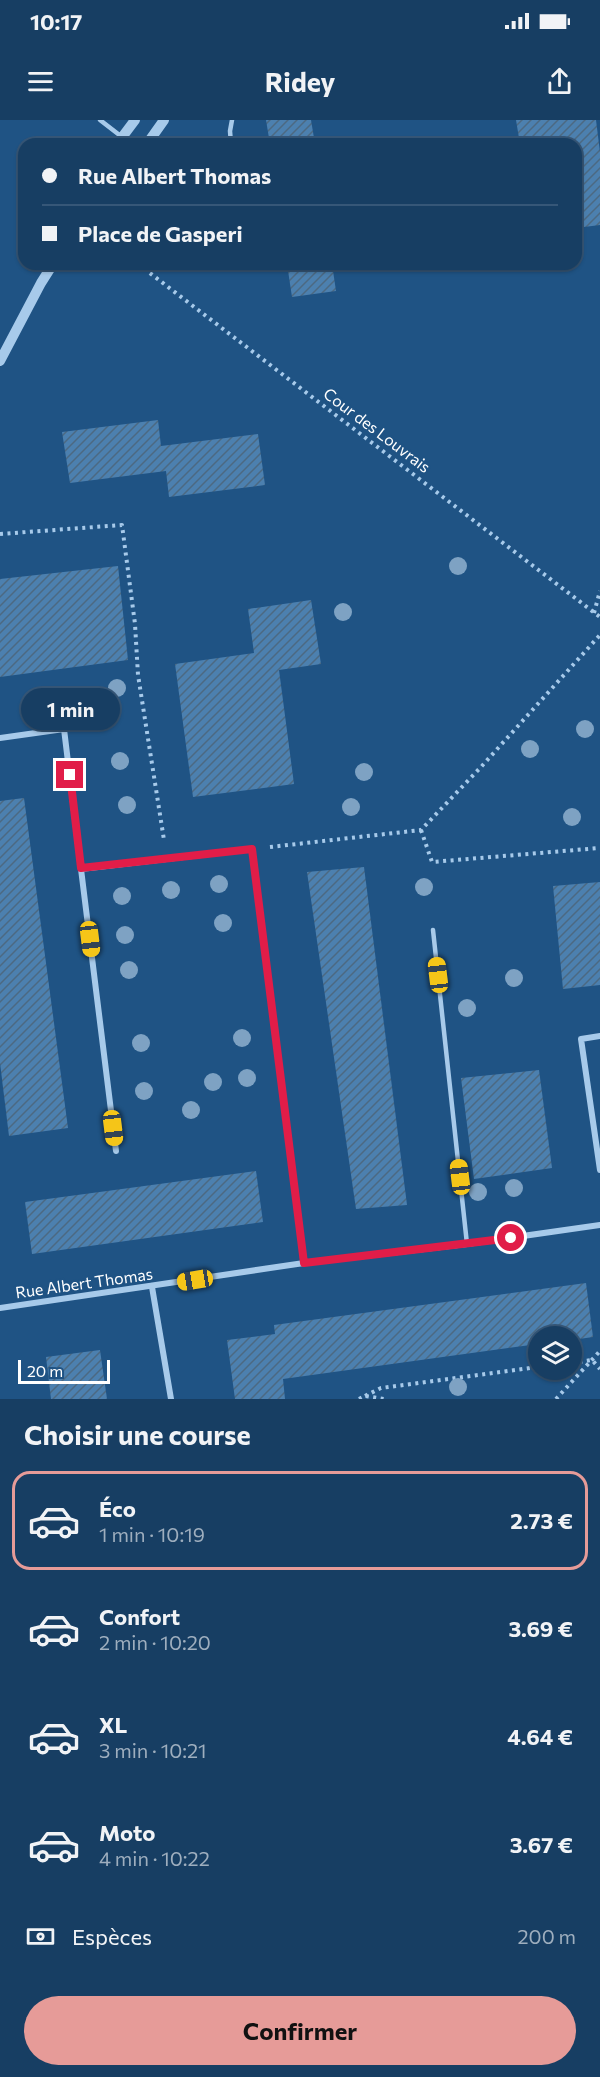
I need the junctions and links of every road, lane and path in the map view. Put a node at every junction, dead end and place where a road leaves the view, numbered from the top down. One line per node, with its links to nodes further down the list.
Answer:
1 (100, 120): 5 (lane)
2 (135, 120): 6 (street)
3 (164, 120): 7 (street)
4 (232, 120): 8 (lane)
5 (117, 138)
6 (122, 138)
7 (151, 138)
8 (231, 138)
9 (49, 270): 11 (street)
10 (146, 270): 14 (path, Cour des Louvrais)
11 (0, 362)
12 (0, 534): 21 (path)
13 (600, 591): 14 (path)
14 (594, 613): 15 (path, Cour des Louvrais)
15 (600, 617)
16 (600, 635): 18 (path)
17 (0, 738): 22 (street)
18 (421, 830): 19 (path); 20 (path)
19 (600, 848)
20 (252, 849): 21 (street); 29 (street)
21 (166, 858): 22 (street)
22 (81, 868): 25 (street)
23 (433, 930): 28 (lane)
24 (600, 1036): 26 (street)
25 (116, 1151)
26 (600, 1170)
27 (600, 1225): 28 (street, Rue Albert Thomas)
28 (467, 1244): 29 (street, Rue Albert Thomas)
29 (304, 1263): 30 (street, Rue Albert Thomas)
30 (152, 1287): 31 (street, Rue Albert Thomas); 38 (street)
31 (0, 1308)
32 (600, 1351): 33 (path)
33 (592, 1360): 34 (path); 36 (path); 41 (path)
34 (582, 1362)
35 (528, 1368): 37 (path)
36 (600, 1369)
37 (365, 1396): 39 (path); 40 (path)
38 (171, 1399)
39 (359, 1399)
40 (384, 1399)
41 (556, 1399)

